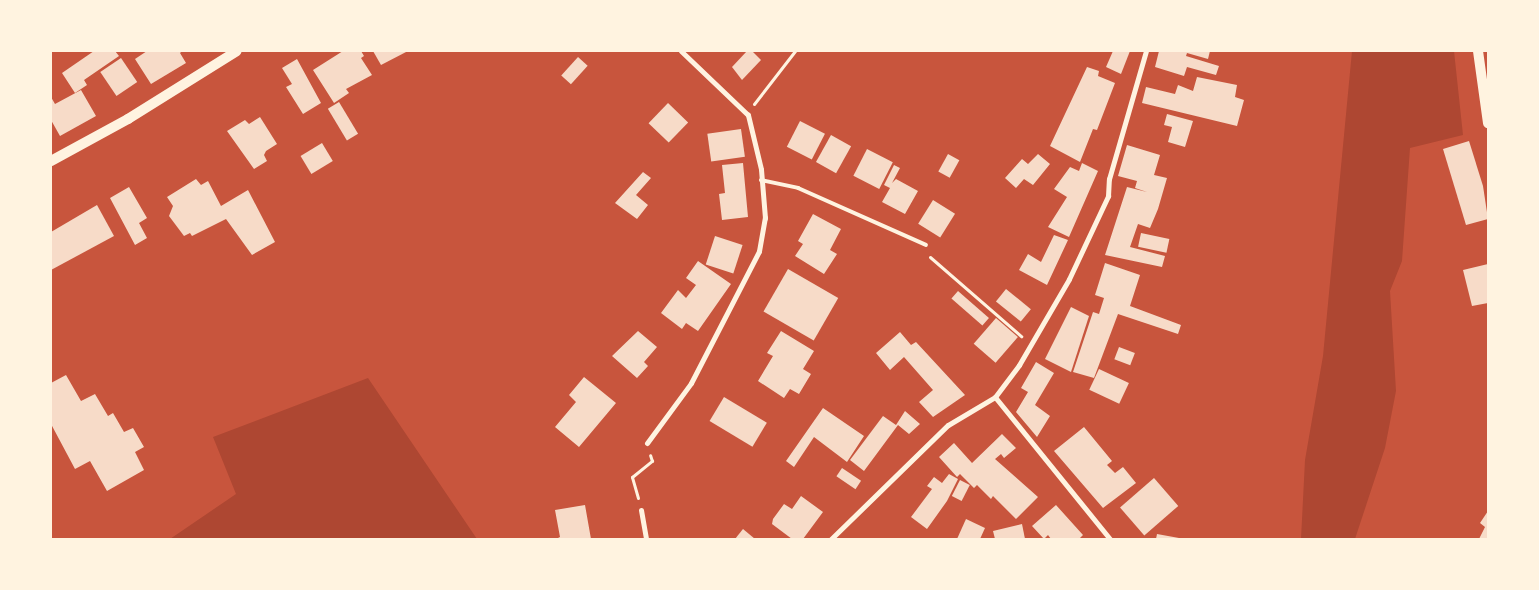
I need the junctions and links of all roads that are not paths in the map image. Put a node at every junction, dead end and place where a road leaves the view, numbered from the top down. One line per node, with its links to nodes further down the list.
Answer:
1 (237, 51): 6 (main road)
2 (681, 51): 7 (street)
3 (1146, 51): 9 (street)
4 (1478, 51): 5 (main road)
5 (1488, 123)
6 (51, 161)
7 (761, 180): 8 (lane); 10 (street)
8 (926, 245)
9 (995, 397): 13 (street); 14 (street)
10 (647, 443)
11 (641, 510): 12 (street)
12 (646, 539)
13 (832, 539)
14 (1110, 539)

